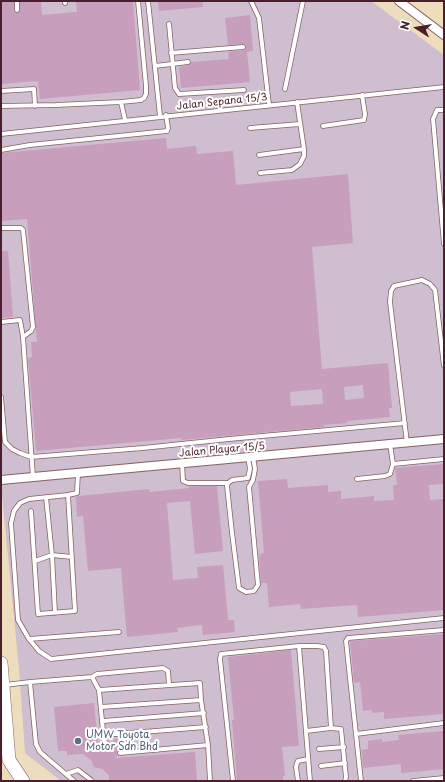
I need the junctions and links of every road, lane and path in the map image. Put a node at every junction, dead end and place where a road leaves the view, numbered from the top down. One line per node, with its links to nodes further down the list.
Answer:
1 (16, 1): 7 (lane)
2 (138, 1): 20 (lane)
3 (148, 1): 14 (lane)
4 (250, 1): 22 (lane)
5 (303, 1): 17 (lane)
6 (399, 1): 9 (street)
7 (17, 10)
8 (169, 24): 11 (lane)
9 (444, 35)
10 (243, 47): 11 (lane)
11 (171, 53): 13 (lane)
12 (188, 62): 13 (lane)
13 (172, 64): 14 (lane); 16 (lane)
14 (155, 66): 26 (lane)
15 (444, 87): 19 (lane, Jalan Sepana 15/3)
16 (244, 90)
17 (285, 90)
18 (1, 91): 24 (lane)
19 (362, 95): 21 (lane, Jalan Sepana 15/3); 30 (lane)
20 (121, 102): 24 (lane); 28 (lane)
21 (297, 102): 22 (lane, Jalan Sepana 15/3); 29 (lane)
22 (269, 105): 27 (lane, Jalan Sepana 15/3)
23 (1, 106): 24 (lane)
24 (35, 106)
25 (444, 110): 38 (lane)
26 (160, 116): 27 (lane, Jalan Sepana 15/3); 28 (lane, Jalan Sepana 15/3)
27 (166, 116): 34 (lane)
28 (125, 120): 32 (lane, Jalan Sepana 15/3)
29 (300, 124): 31 (lane); 33 (lane)
30 (323, 126)
31 (250, 128)
32 (1, 134)
33 (304, 149): 35 (lane); 36 (lane)
34 (1, 150)
35 (259, 154)
36 (260, 173)
37 (1, 228): 40 (lane)
38 (444, 244)
39 (1, 322): 40 (lane)
40 (23, 337): 47 (lane)
41 (444, 366): 43 (lane)
42 (1, 397): 47 (lane)
43 (405, 423): 45 (lane); 47 (lane)
44 (444, 439): 45 (street, Jalan Playar 15/5)
45 (407, 443): 46 (street, Jalan Playar 15/5)
46 (390, 444): 48 (street, Jalan Playar 15/5); 51 (lane)
47 (31, 457): 53 (lane)
48 (251, 457): 50 (street, Jalan Playar 15/5); 56 (lane); 56 (lane)
49 (444, 459): 51 (lane)
50 (182, 463): 52 (street, Jalan Playar 15/5); 56 (lane)
51 (393, 464): 54 (lane)
52 (78, 473): 53 (street, Jalan Playar 15/5); 57 (lane)
53 (33, 477): 55 (street, Jalan Playar 15/5)
54 (357, 479)
55 (1, 480)
56 (228, 483)
57 (68, 495): 58 (lane); 61 (lane)
58 (46, 497): 60 (lane); 67 (lane)
59 (31, 511): 62 (lane)
60 (52, 555): 61 (lane); 62 (lane); 63 (lane)
61 (72, 557): 63 (lane)
62 (35, 561): 63 (lane)
63 (56, 613)
64 (444, 618): 67 (lane)
65 (444, 630): 83 (lane)
66 (119, 632): 67 (lane)
67 (29, 639)
68 (299, 646): 81 (lane); 82 (lane); 99 (lane)
69 (1, 663): 72 (main road)
70 (92, 677): 71 (lane); 73 (lane); 74 (lane)
71 (30, 682): 72 (lane); 93 (lane)
72 (3, 685): 95 (main road)
73 (169, 685): 74 (lane); 75 (lane)
74 (99, 690): 76 (lane)
75 (201, 700): 76 (lane); 77 (lane)
76 (101, 707): 78 (lane)
77 (204, 713): 78 (lane); 80 (lane)
78 (103, 721): 84 (lane)
79 (444, 723): 83 (lane)
80 (206, 727): 84 (lane); 85 (lane)
81 (331, 728): 82 (lane); 87 (lane)
82 (306, 731): 90 (lane)
83 (356, 734): 103 (lane)
84 (104, 735): 86 (lane)
85 (208, 745): 89 (lane); 98 (lane)
86 (110, 746)
87 (344, 747): 88 (lane); 91 (lane)
88 (319, 749)
89 (120, 753)
90 (308, 760): 100 (lane); 101 (lane)
91 (345, 763): 92 (lane); 102 (lane)
92 (322, 766)
93 (66, 774): 96 (lane); 97 (lane)
94 (444, 778): 104 (lane)
95 (22, 781)
96 (74, 781)
97 (91, 781)
98 (210, 781)
99 (233, 781)
100 (298, 781)
101 (310, 781)
102 (345, 781)
103 (361, 781)
104 (413, 781)

